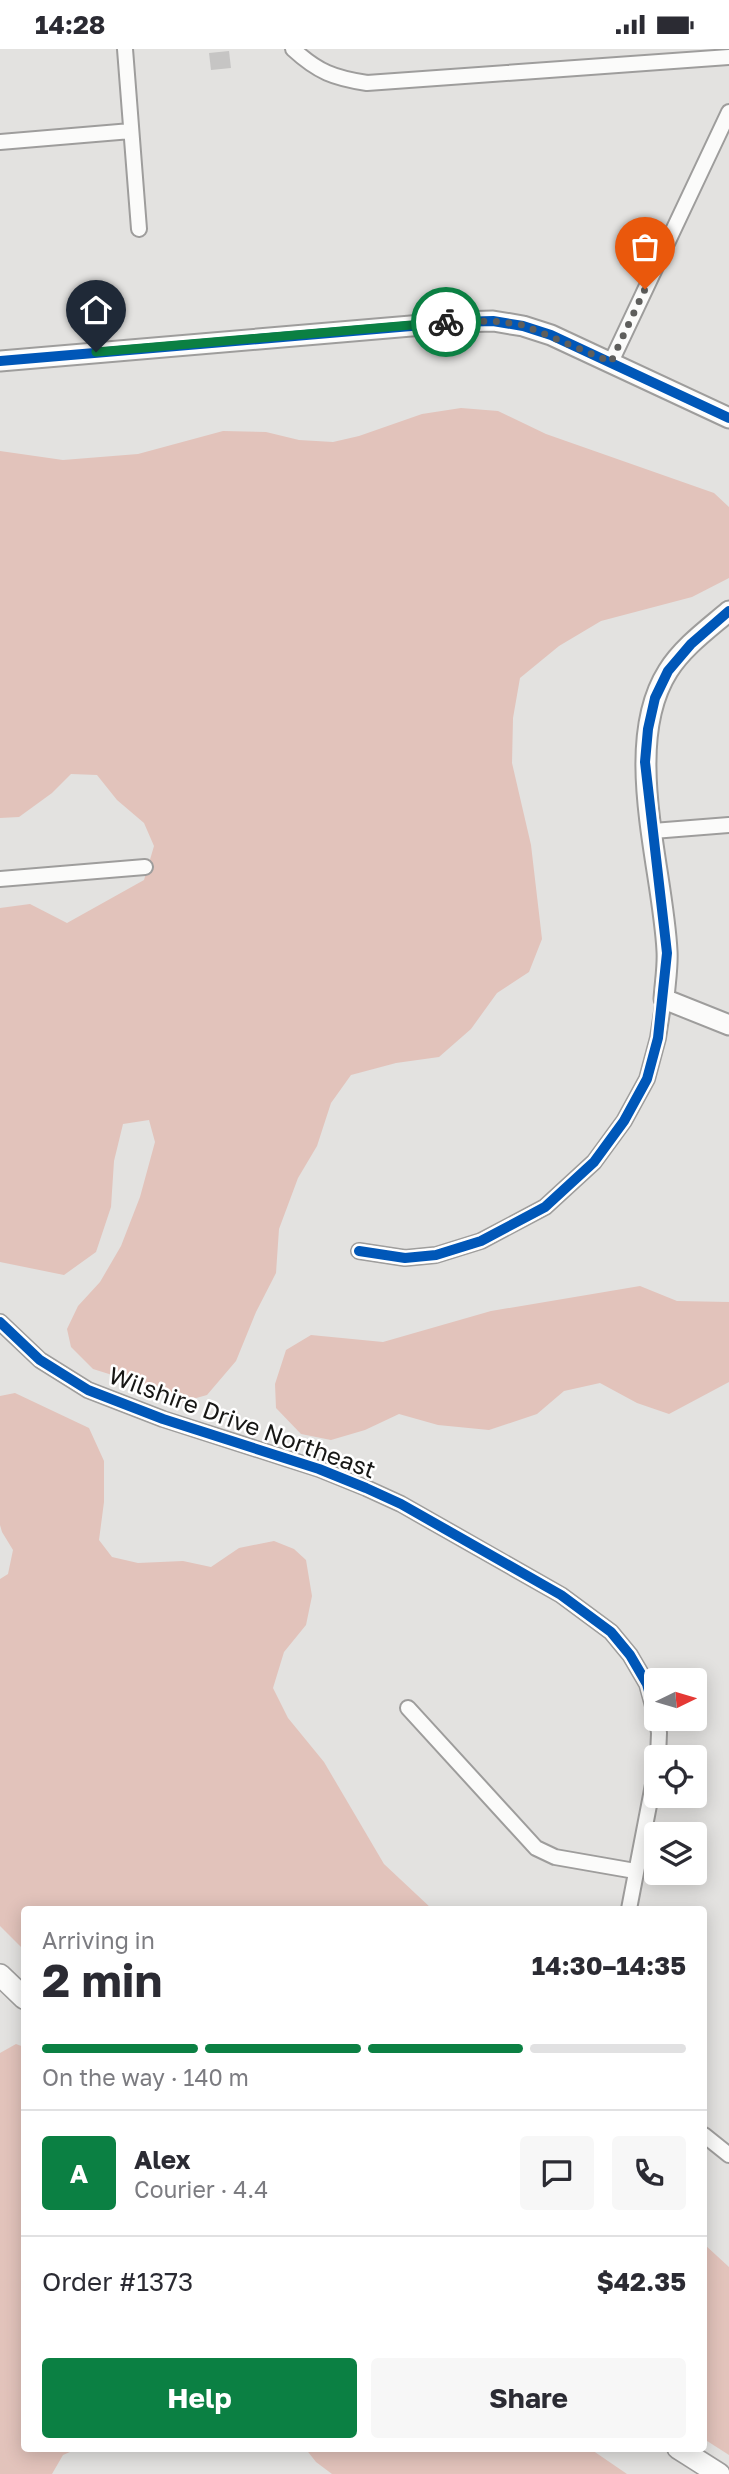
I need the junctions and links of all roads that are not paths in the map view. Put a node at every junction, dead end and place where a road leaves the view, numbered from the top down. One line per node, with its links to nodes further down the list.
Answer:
1 (125, 49): 5 (street)
2 (293, 49): 3 (street)
3 (729, 57)
4 (729, 112): 9 (street)
5 (131, 131): 6 (street); 7 (street)
6 (0, 142)
7 (139, 229)
8 (0, 361): 9 (street)
9 (611, 362): 10 (street)
10 (729, 418)
11 (729, 611): 13 (street)
12 (729, 825): 13 (street)
13 (653, 831): 16 (street)
14 (145, 867): 15 (street)
15 (0, 879)
16 (664, 999): 17 (street); 18 (street)
17 (729, 1025)
18 (359, 1251)
19 (0, 1322): 20 (street, Wilshire Drive Northeast)
20 (644, 1679)
21 (408, 1707): 23 (street)
22 (648, 1808): 23 (street)
23 (635, 1871): 24 (street)
24 (629, 1906)
25 (0, 1975): 26 (main road)
26 (21, 1995)
27 (707, 2137): 28 (street)
28 (729, 2155)
29 (684, 2452): 30 (main road)
30 (719, 2474)

